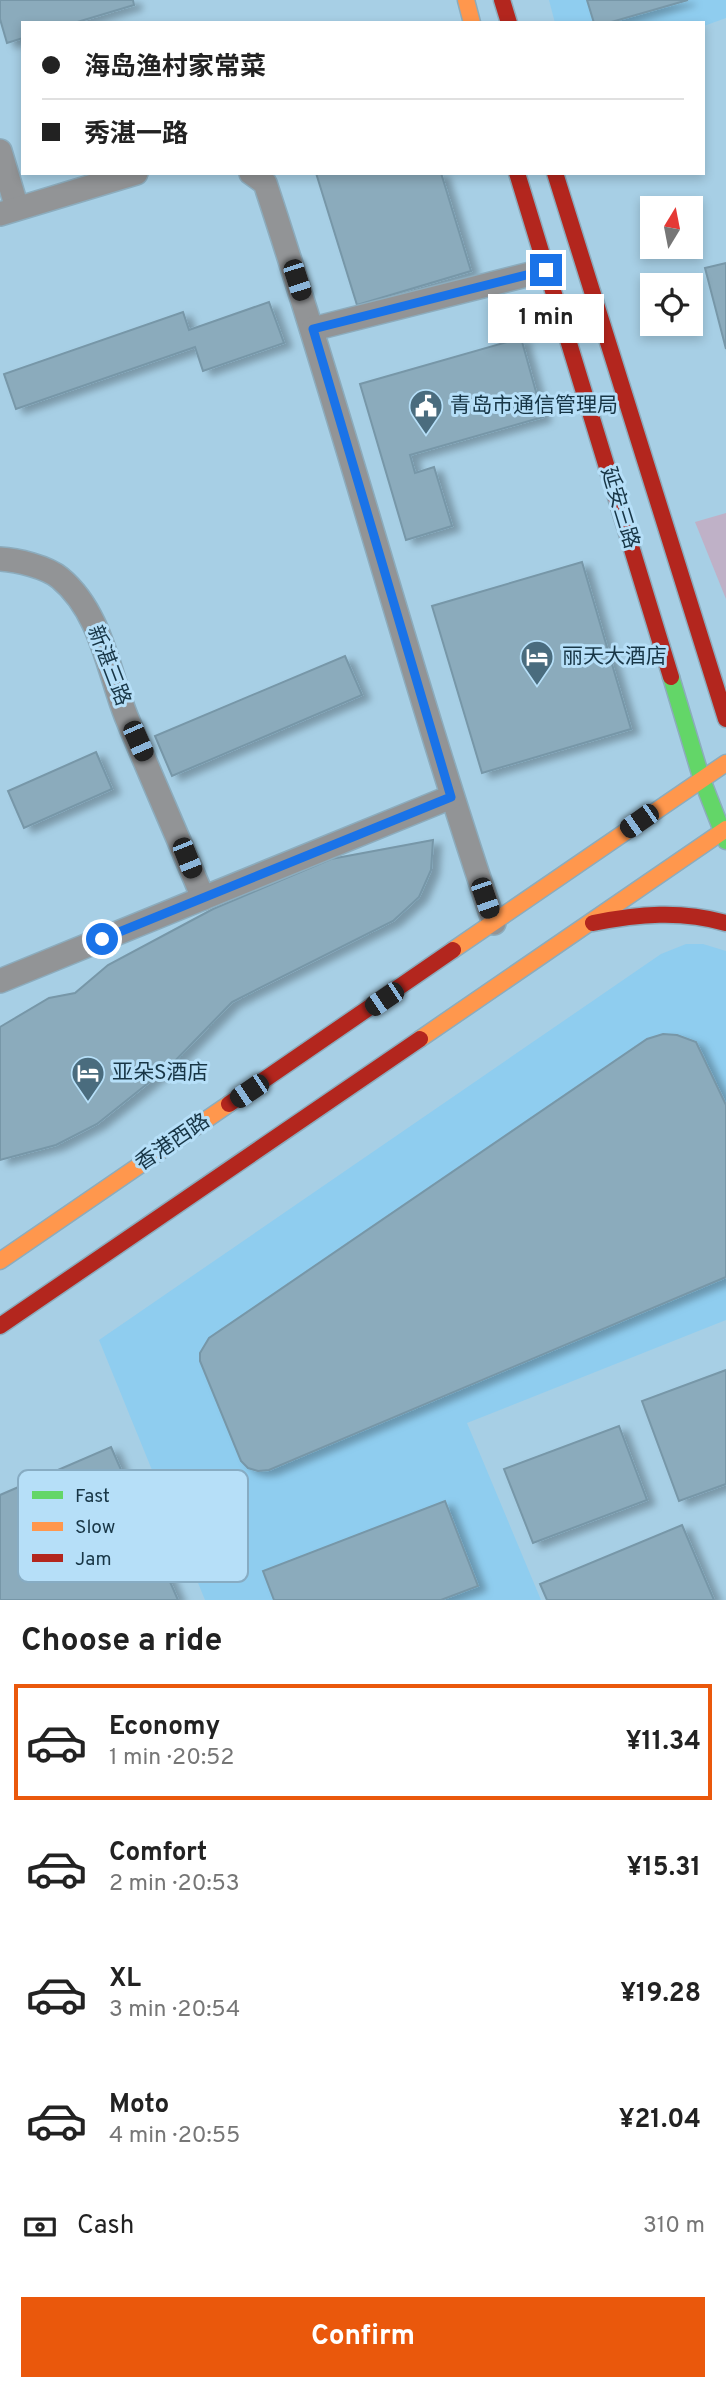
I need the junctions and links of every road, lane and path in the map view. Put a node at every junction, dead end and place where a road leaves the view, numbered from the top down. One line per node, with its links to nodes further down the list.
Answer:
1 (466, 0): 3 (main road)
2 (502, 0): 4 (main road)
3 (471, 21)
4 (508, 21)
5 (0, 150): 10 (street)
6 (129, 175): 10 (street)
7 (254, 175): 12 (street)
8 (518, 175): 11 (main road, 延安三路)
9 (556, 175): 14 (main road, 延安三路)
10 (8, 211)
11 (546, 270): 12 (street); 18 (main road, 延安三路)
12 (313, 329): 19 (street)
13 (0, 559): 21 (street, 新湛三路)
14 (692, 615): 15 (main road); 16 (main road, 延安三路)
15 (715, 631)
16 (726, 719)
17 (726, 763): 18 (main road, 香港西路)
18 (701, 778): 20 (main road, 延安三路); 22 (main road, 香港西路)
19 (451, 797): 21 (street); 22 (street)
20 (725, 834): 23 (main road)
21 (203, 898): 25 (street)
22 (494, 923): 26 (main road, 香港西路)
23 (593, 923): 24 (main road); 27 (main road)
24 (726, 923)
25 (0, 981)
26 (0, 1261)
27 (0, 1326)

